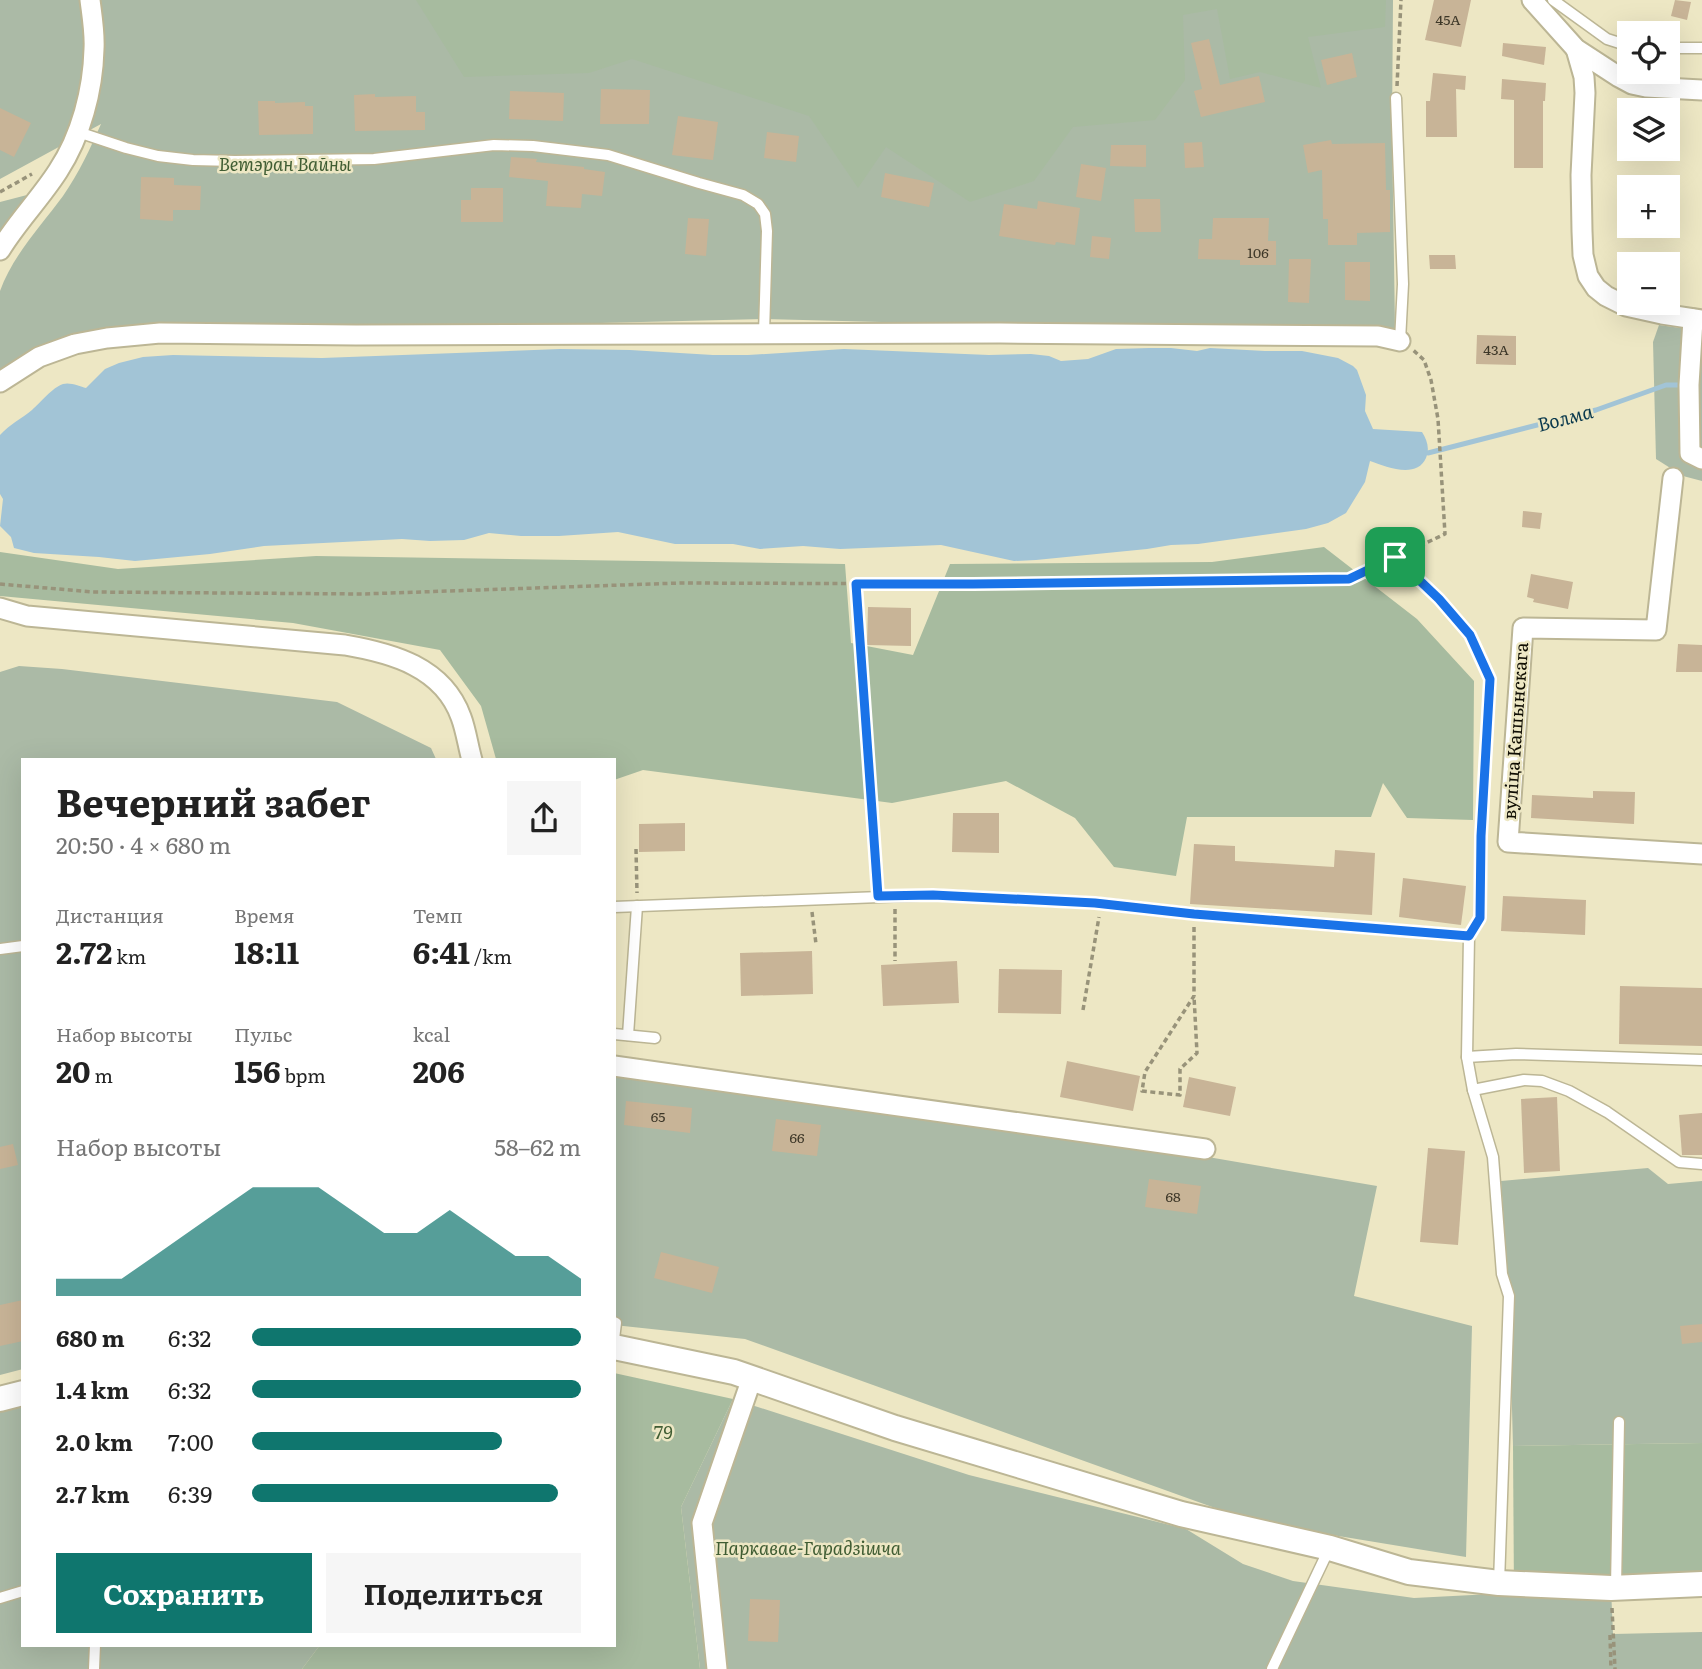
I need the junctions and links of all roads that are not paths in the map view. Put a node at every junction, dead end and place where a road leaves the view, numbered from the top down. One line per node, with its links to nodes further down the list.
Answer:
1 (90, 0): 10 (street)
2 (1532, 0): 5 (street)
3 (1553, 0): 4 (lane)
4 (1617, 42)
5 (1576, 48): 8 (street); 12 (street)
6 (1680, 48): 7 (lane)
7 (1702, 48)
8 (1702, 90)
9 (1396, 98): 14 (lane)
10 (78, 132): 11 (street); 13 (lane)
11 (0, 250)
12 (1697, 319): 16 (street)
13 (764, 334): 14 (street); 15 (street)
14 (1400, 341)
15 (0, 382)
16 (1702, 458)
17 (1673, 478): 21 (street, вуліца Кашынскага)
18 (0, 608): 19 (street)
19 (471, 758)
20 (1481, 836): 24 (lane)
21 (1702, 854)
22 (637, 906): 23 (lane); 24 (lane); 28 (lane)
23 (616, 907)
24 (1469, 936): 30 (lane)
25 (21, 947): 26 (lane)
26 (0, 949)
27 (616, 1034): 28 (lane)
28 (628, 1035): 29 (lane)
29 (655, 1038)
30 (1467, 1057): 31 (lane); 33 (lane)
31 (1702, 1060)
32 (616, 1066): 34 (street)
33 (1473, 1090): 35 (lane); 42 (lane)
34 (1205, 1149)
35 (1702, 1164)
36 (616, 1347): 37 (street)
37 (752, 1378): 41 (street); 49 (street)
38 (21, 1394): 39 (street)
39 (0, 1399)
40 (1619, 1422): 44 (lane)
41 (1329, 1548): 42 (street); 50 (lane)
42 (1499, 1583): 44 (street)
43 (1702, 1584): 44 (street)
44 (1613, 1587)
45 (21, 1592): 46 (lane)
46 (0, 1598)
47 (95, 1647): 48 (lane)
48 (94, 1669)
49 (717, 1669)
50 (1272, 1669)

